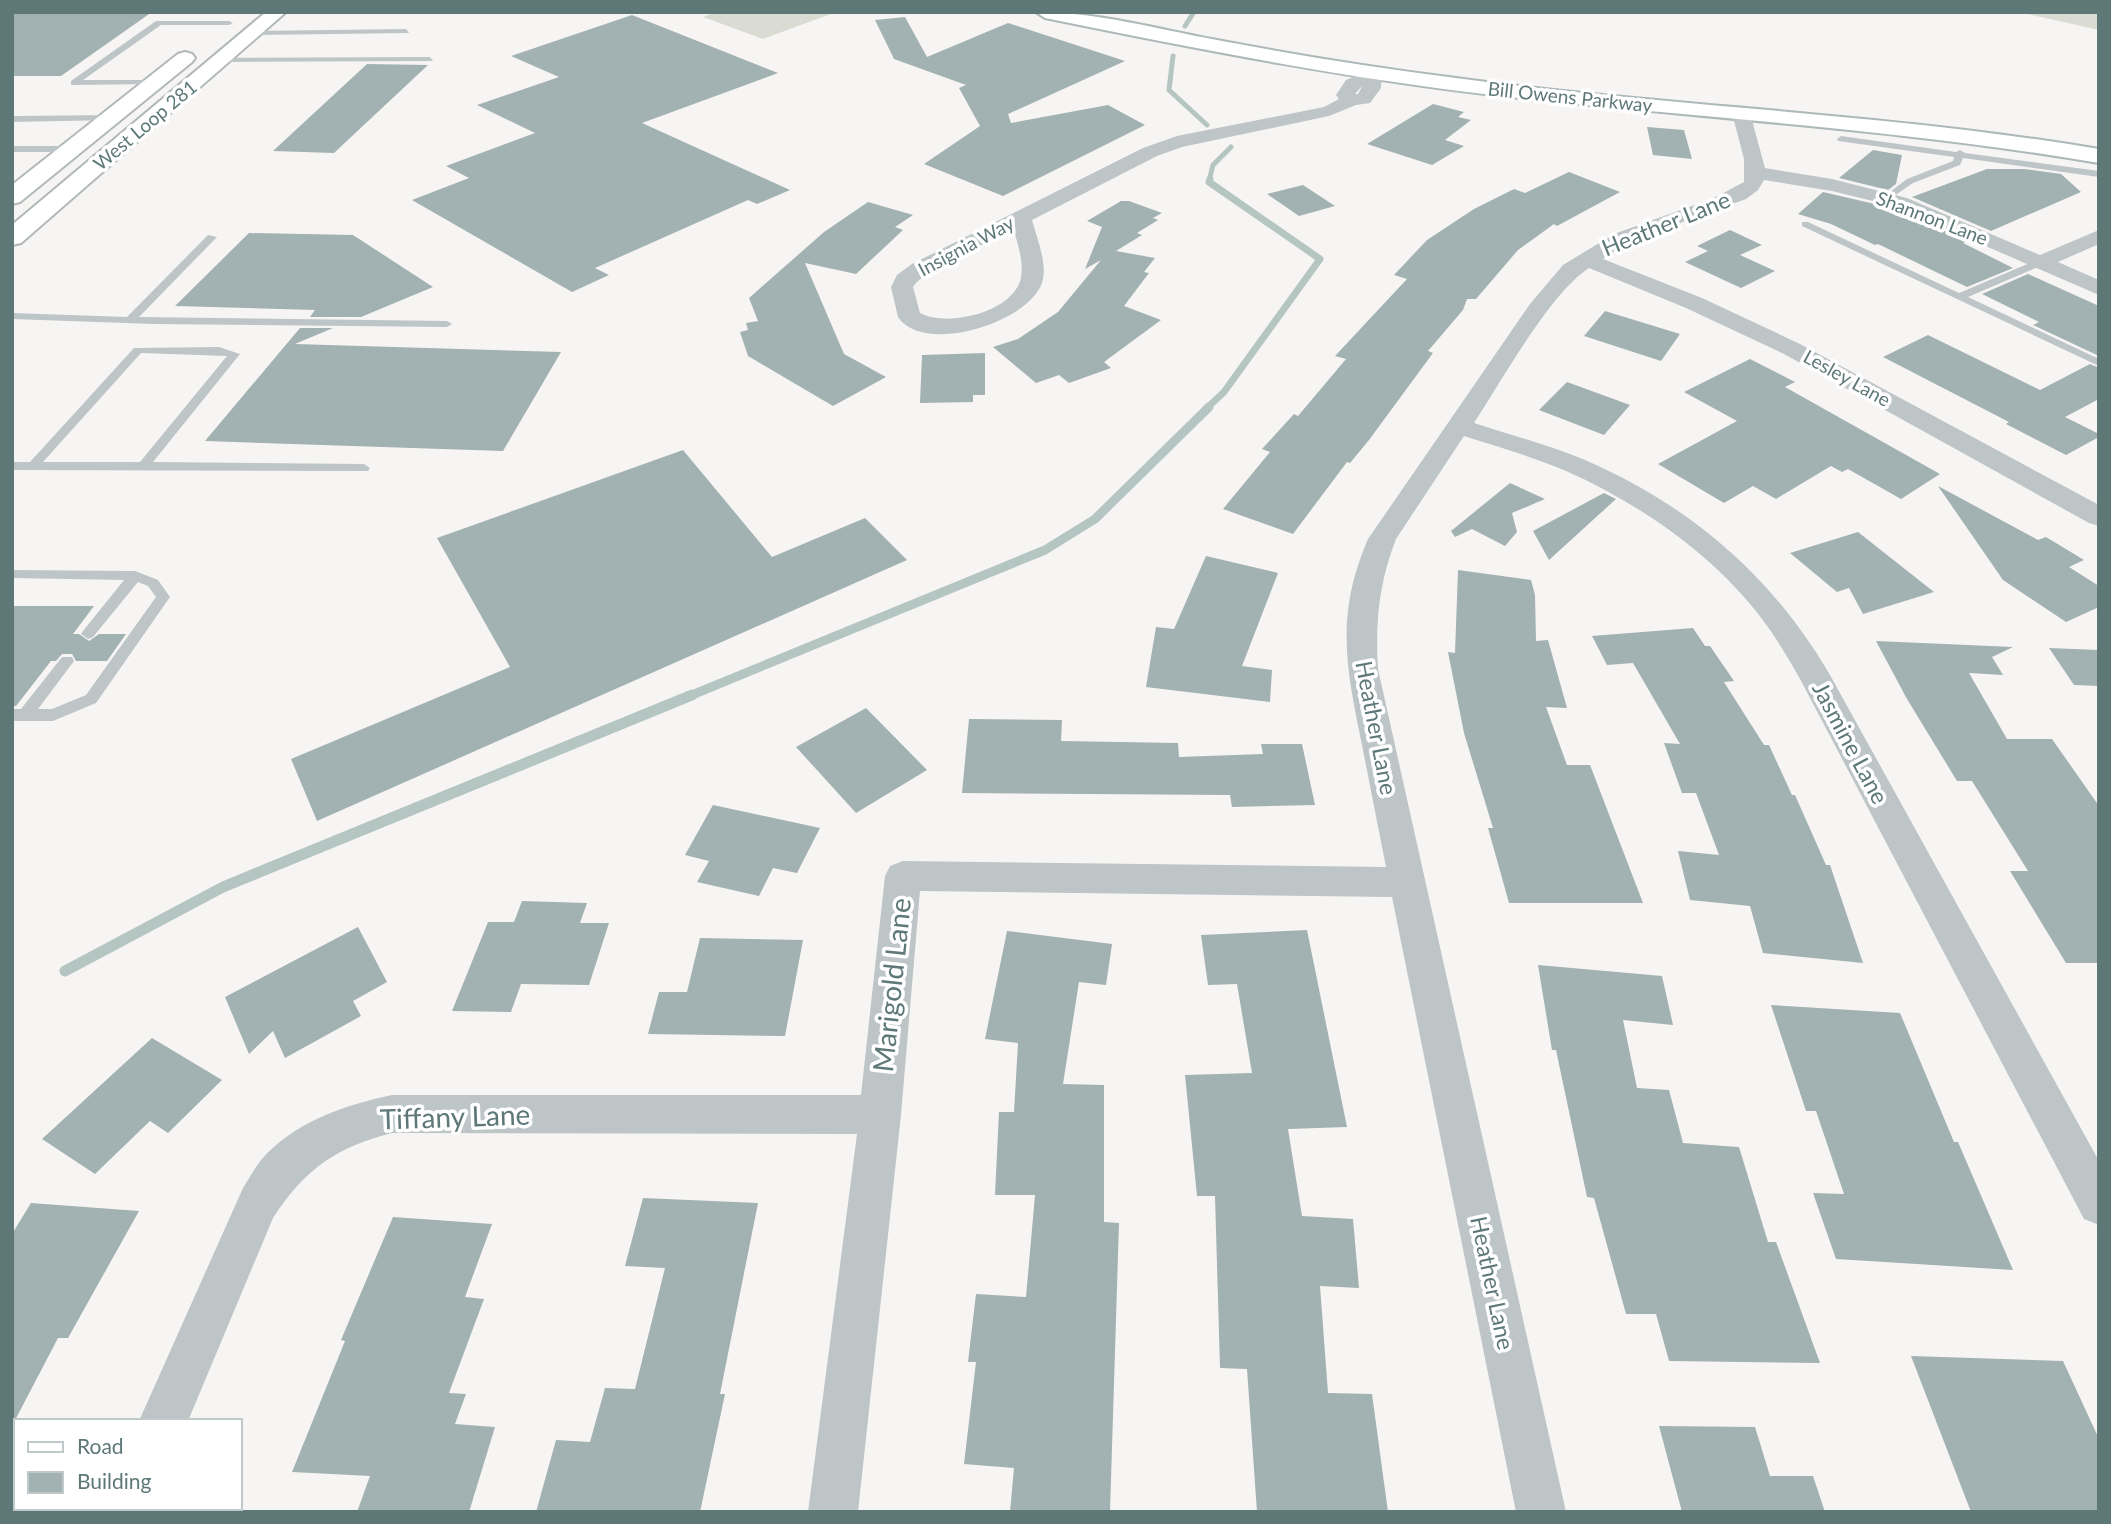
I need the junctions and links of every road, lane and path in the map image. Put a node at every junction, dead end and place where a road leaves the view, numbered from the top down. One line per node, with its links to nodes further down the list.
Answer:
1 (277, 12): 5 (main road, West Loop 281)
2 (1045, 12): 8 (main road, Bill Owens Parkway)
3 (235, 17): 9 (main road, West Loop 281); 9 (lane)
4 (406, 32): 5 (lane)
5 (253, 33): 7 (main road, West Loop 281)
6 (430, 59): 7 (lane)
7 (221, 60): 26 (main road, West Loop 281)
8 (1373, 74): 10 (main road, Bill Owens Parkway); 22 (street, Insignia Way)
9 (154, 82): 11 (main road, West Loop 281)
10 (1741, 113): 17 (main road, Bill Owens Parkway); 18 (street)
11 (112, 117): 12 (lane); 15 (main road, West Loop 281)
12 (12, 119)
13 (1841, 139): 16 (lane)
14 (12, 149): 15 (lane)
15 (71, 149): 20 (main road, West Loop 281)
16 (1959, 153): 19 (lane); 21 (lane)
17 (2099, 156)
18 (1757, 173): 21 (street, Shannon Lane); 27 (street, Heather Lane)
19 (2099, 174)
20 (12, 197)
21 (1886, 198): 28 (street, Shannon Lane)
22 (1021, 218): 22 (street, Insignia Way)
23 (1805, 224): 30 (lane)
24 (2099, 236): 28 (street)
25 (212, 237): 32 (lane)
26 (12, 238)
27 (1586, 259): 35 (street, Heather Lane); 40 (street, Lesley Lane)
28 (2041, 262): 29 (street, Shannon Lane); 30 (lane)
29 (2099, 288)
30 (1959, 297): 34 (lane)
31 (12, 316): 32 (lane)
32 (130, 320): 33 (lane)
33 (447, 324)
34 (2099, 363)
35 (1458, 426): 46 (street, Heather Lane); 48 (street, Jasmine Lane)
36 (12, 466): 37 (lane)
37 (33, 466): 38 (lane); 38 (lane)
38 (144, 466): 39 (lane)
39 (364, 468)
40 (2099, 517)
41 (12, 574): 42 (lane)
42 (135, 576): 43 (lane); 45 (lane)
43 (88, 634)
44 (67, 661): 45 (lane)
45 (18, 715)
46 (1407, 882): 47 (street, Marigold Lane); 51 (street, Heather Lane)
47 (880, 1115): 49 (street, Tiffany Lane); 50 (street, Marigold Lane)
48 (2099, 1204)
49 (164, 1419)
50 (833, 1512)
51 (1541, 1512)

